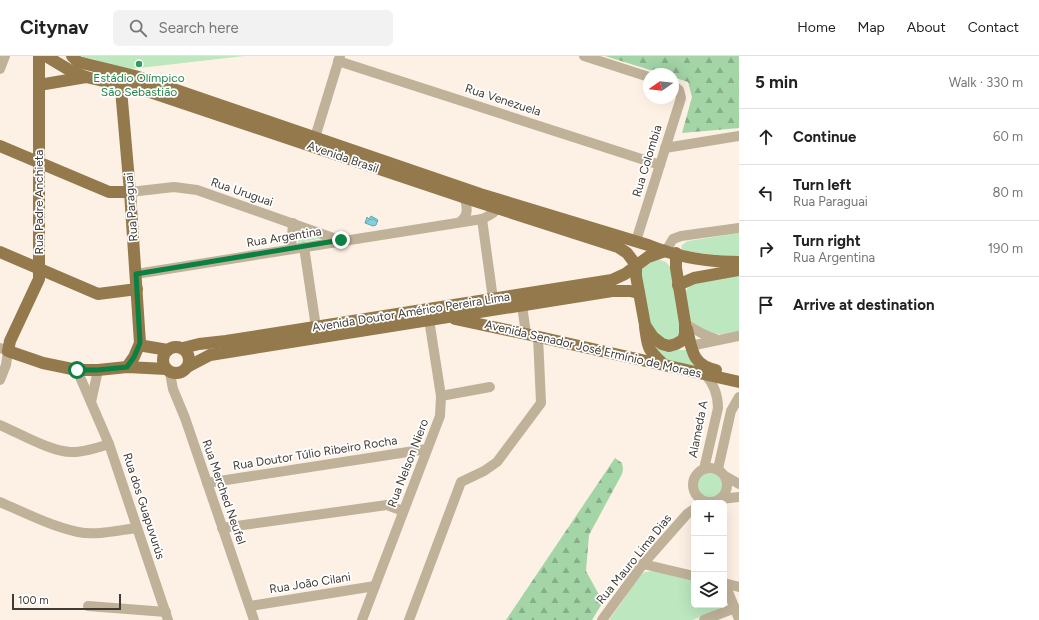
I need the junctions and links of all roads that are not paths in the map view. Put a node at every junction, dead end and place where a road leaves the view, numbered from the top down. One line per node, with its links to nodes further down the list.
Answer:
1 (5, 56): 7 (street)
2 (40, 56): 11 (main road, Rua Padre Anchieta)
3 (46, 56): 10 (main road, Avenida Brasil)
4 (72, 56): 8 (main road, Avenida Brasil)
5 (584, 56): 9 (street)
6 (339, 58): 15 (street); 19 (street, Rua Venezuela)
7 (0, 69)
8 (120, 71): 12 (main road, Rua Paraguai); 15 (main road, Avenida Brasil)
9 (643, 75)
10 (86, 77): 11 (main road); 12 (main road, Avenida Brasil)
11 (39, 85): 18 (main road, Rua Padre Anchieta)
12 (121, 86): 15 (main road, Avenida Brasil); 20 (main road, Rua Paraguai)
13 (679, 94): 17 (street, Rua Colombia)
14 (739, 136): 17 (street)
15 (313, 142): 21 (main road, Avenida Brasil); 22 (main road, Avenida Brasil)
16 (0, 146): 18 (main road)
17 (665, 148): 19 (street, Rua Colombia)
18 (39, 163): 20 (main road); 36 (main road, Rua Padre Anchieta)
19 (660, 165): 29 (street, Rua Colombia)
20 (130, 192): 25 (street, Rua Uruguai); 38 (main road, Rua Paraguai)
21 (465, 198): 22 (main road, Avenida Brasil); 24 (street)
22 (499, 204): 23 (street, Rua Argentina); 26 (main road, Avenida Brasil)
23 (482, 218): 24 (street, Rua Argentina); 43 (street)
24 (460, 222): 28 (street, Rua Argentina)
25 (293, 223): 28 (street, Rua Uruguai); 31 (street)
26 (567, 225): 29 (main road, Avenida Brasil); 35 (main road, Avenida Brasil)
27 (739, 228): 33 (street)
28 (341, 240): 30 (street, Rua Argentina)
29 (636, 241): 33 (main road, Avenida Brasil)
30 (304, 247): 31 (street, Rua Argentina); 49 (street)
31 (291, 249): 38 (street, Rua Argentina)
32 (0, 252): 36 (main road)
33 (669, 252): 34 (main road, Avenida Brasil); 35 (main road, Avenida Doutor Américo Pereira Lima); 39 (main road, Avenida Senador José Ermínio de Moraes)
34 (739, 262)
35 (636, 265): 41 (main road, Avenida Doutor Américo Pereira Lima); 42 (main road)
36 (39, 270): 40 (main road); 56 (main road, Rua Padre Anchieta)
37 (739, 270): 39 (main road)
38 (136, 274): 40 (main road, Rua Paraguai)
39 (678, 285): 47 (main road, Avenida Senador José Ermínio de Moraes)
40 (137, 289): 53 (main road, Rua Paraguai)
41 (586, 290): 42 (main road, Avenida Doutor Américo Pereira Lima); 44 (main road, Avenida Doutor Américo Pereira Lima)
42 (639, 293): 48 (main road)
43 (493, 299): 44 (main road, Avenida Doutor Américo Pereira Lima); 45 (main road, Avenida Doutor Américo Pereira Lima)
44 (521, 300): 46 (main road, Avenida Doutor Américo Pereira Lima); 50 (street)
45 (428, 315): 46 (main road, Avenida Doutor Américo Pereira Lima); 49 (main road, Avenida Doutor Américo Pereira Lima); 70 (street, Rua Nelson Niero)
46 (446, 317): 50 (main road, Avenida Senador José Ermínio de Moraes)
47 (685, 323): 52 (street); 54 (main road); 55 (main road, Avenida Senador José Ermínio de Moraes)
48 (645, 325): 54 (main road); 59 (main road)
49 (316, 333): 57 (main road, Avenida Doutor Américo Pereira Lima); 60 (main road, Avenida Doutor Américo Pereira Lima)
50 (532, 335): 59 (main road, Avenida Senador José Ermínio de Moraes); 103 (street)
51 (739, 336): 52 (street)
52 (718, 339): 55 (street)
53 (140, 343): 58 (main road); 61 (main road, Rua Paraguai)
54 (669, 346): 55 (main road)
55 (690, 346): 66 (main road, Avenida Senador José Ermínio de Moraes)
56 (4, 348): 62 (main road); 67 (street)
57 (183, 348): 58 (main road); 60 (main road)
58 (168, 350): 64 (main road)
59 (664, 365): 65 (main road, Avenida Senador José Ermínio de Moraes)
60 (189, 366): 64 (main road)
61 (127, 367): 63 (main road); 64 (main road)
62 (77, 370): 63 (main road); 72 (street, Rua dos Guapuvurús)
63 (98, 370): 72 (street)
64 (168, 371): 78 (street, Rua Merched Neufel)
65 (705, 374): 68 (main road, Avenida Senador José Ermínio de Moraes); 76 (street, Alameda A)
66 (739, 374)
67 (0, 380)
68 (739, 382)
69 (490, 387): 70 (street)
70 (441, 396): 75 (street, Rua Nelson Niero)
71 (739, 397): 77 (street)
72 (91, 402): 74 (street, Rua dos Guapuvurús)
73 (0, 425): 74 (street)
74 (109, 444): 88 (street, Rua dos Guapuvurús)
75 (427, 448): 78 (street, Rua Doutor Túlio Ribeiro Rocha); 86 (street, Rua Nelson Niero)
76 (704, 469): 77 (street); 80 (street)
77 (722, 473): 79 (street); 83 (street)
78 (207, 483): 89 (street, Rua Merched Neufel)
79 (739, 484)
80 (693, 489): 82 (street); 87 (street)
81 (739, 497): 84 (street)
82 (701, 500)
83 (716, 500)
84 (720, 500)
85 (0, 502): 88 (street)
86 (403, 511): 89 (street); 93 (street, Rua Nelson Niero)
87 (690, 512): 90 (street, Rua Mauro Lima Dias)
88 (137, 528): 99 (street, Rua dos Guapuvurús)
89 (222, 528): 97 (street, Rua Merched Neufel)
90 (643, 564): 91 (street); 104 (street, Rua Mauro Lima Dias)
91 (691, 575)
92 (727, 584): 94 (street)
93 (375, 586): 97 (street, Rua João Cilani); 102 (street, Rua Nelson Niero)
94 (739, 587)
95 (727, 588): 98 (street)
96 (88, 606): 99 (street)
97 (250, 606): 101 (street, Rua Merched Neufel)
98 (735, 608): 100 (street); 105 (street)
99 (167, 616)
100 (739, 619)
101 (254, 620)
102 (362, 620)
103 (409, 620)
104 (602, 620)
105 (704, 620)

